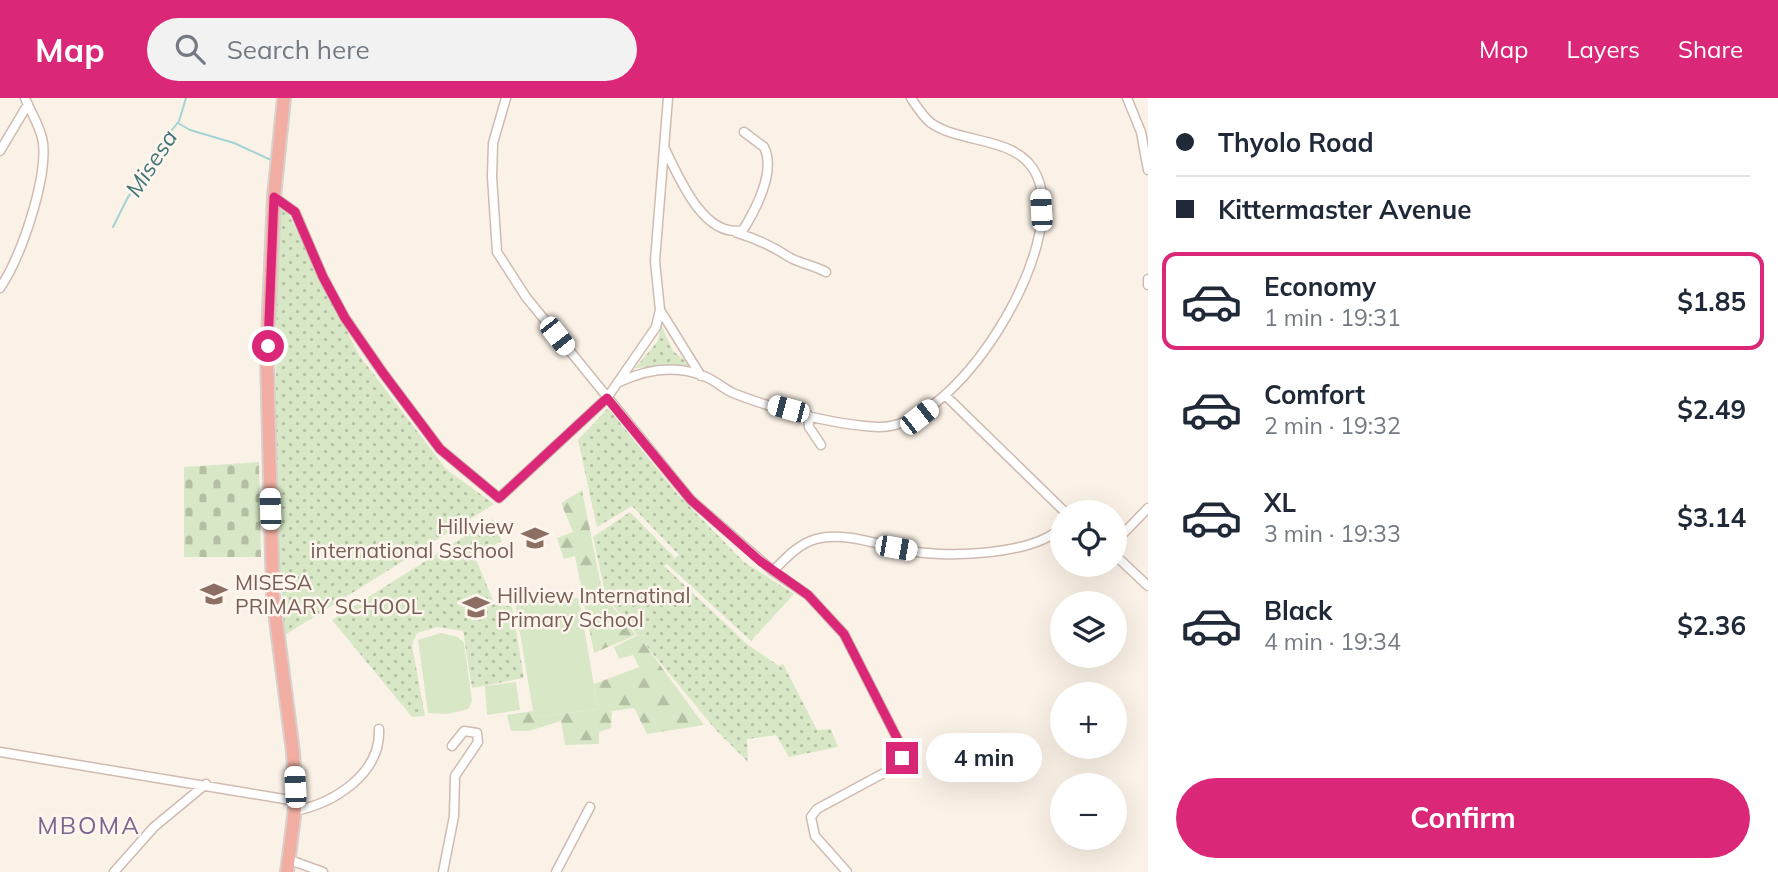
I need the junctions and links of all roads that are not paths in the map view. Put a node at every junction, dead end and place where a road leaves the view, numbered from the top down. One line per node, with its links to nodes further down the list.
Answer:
1 (284, 98): 11 (highway)
2 (506, 98): 22 (street)
3 (668, 98): 8 (street)
4 (911, 98): 21 (street)
5 (1127, 98): 10 (street)
6 (26, 101): 9 (street); 14 (street)
7 (744, 132): 12 (street)
8 (664, 146): 12 (street); 18 (street)
9 (1, 152)
10 (1148, 170)
11 (274, 197): 22 (street); 36 (highway)
12 (734, 232): 13 (street)
13 (826, 272)
14 (4, 273): 17 (street)
15 (1148, 279): 16 (street)
16 (1148, 285)
17 (0, 288)
18 (660, 310): 19 (street); 20 (street)
19 (701, 376): 20 (street); 23 (street)
20 (617, 383): 22 (street)
21 (946, 396): 23 (street); 25 (street)
22 (607, 398): 30 (street)
23 (808, 415): 24 (street)
24 (821, 445)
25 (1053, 500)
26 (1148, 508): 27 (street)
27 (1127, 530)
28 (1050, 535): 30 (street)
29 (1127, 566): 31 (street)
30 (773, 571): 43 (street)
31 (1148, 586)
32 (379, 729): 36 (street)
33 (452, 746): 41 (street)
34 (0, 752): 35 (street)
35 (205, 784): 36 (street); 39 (street)
36 (295, 806): 38 (highway)
37 (590, 807): 42 (street)
38 (289, 866): 40 (street)
39 (114, 872)
40 (323, 872)
41 (443, 872)
42 (556, 872)
43 (847, 872)

